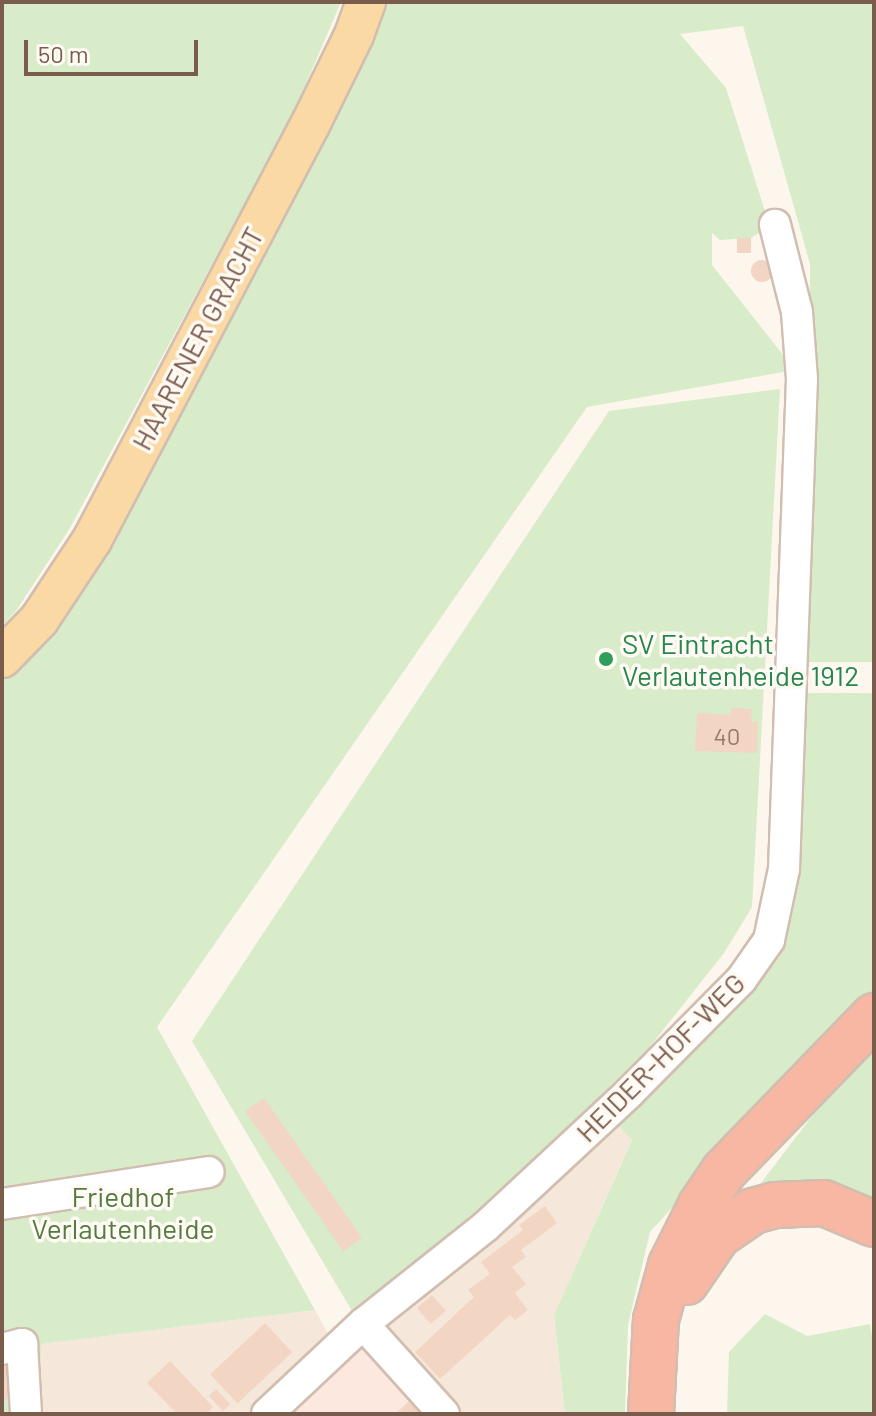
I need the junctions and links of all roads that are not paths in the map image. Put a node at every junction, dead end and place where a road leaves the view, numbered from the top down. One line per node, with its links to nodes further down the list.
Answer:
1 (366, 2): 3 (main road, HAARENER GRACHT)
2 (775, 225): 8 (street, HEIDER-HOF-WEG)
3 (2, 658)
4 (874, 1016): 13 (highway)
5 (209, 1172): 6 (street)
6 (2, 1204)
7 (874, 1224): 14 (highway)
8 (363, 1324): 11 (street, HEIDER-HOF-WEG); 12 (street)
9 (2, 1349): 10 (street)
10 (26, 1414)
11 (267, 1414)
12 (444, 1414)
13 (651, 1414)
14 (666, 1414)

